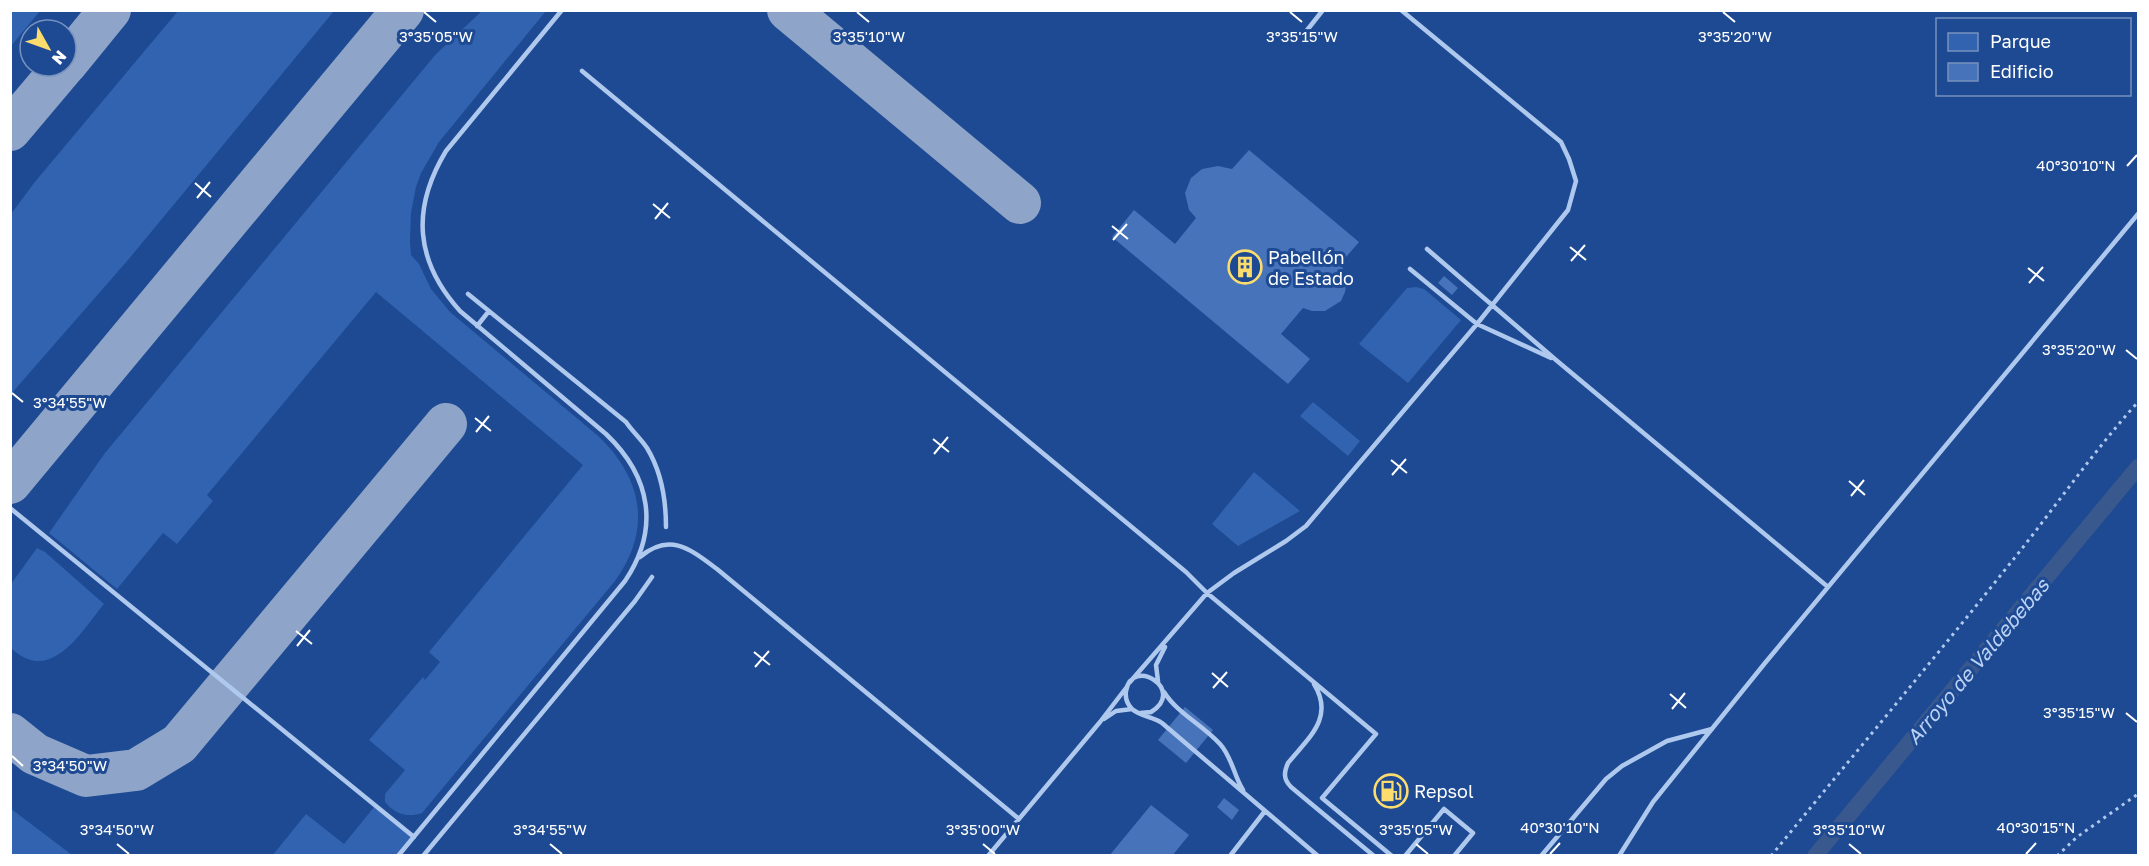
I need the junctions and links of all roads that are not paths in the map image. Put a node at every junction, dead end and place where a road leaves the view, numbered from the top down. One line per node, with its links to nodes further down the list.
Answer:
1 (562, 10): 13 (lane)
2 (1323, 10): 4 (lane)
3 (1401, 10): 10 (lane)
4 (1304, 34)
5 (582, 71): 20 (lane)
6 (2139, 214): 19 (lane)
7 (1427, 249): 10 (lane)
8 (1410, 269): 12 (lane)
9 (468, 294): 11 (lane)
10 (1492, 305): 12 (lane); 14 (lane)
11 (489, 311): 13 (lane); 16 (lane)
12 (1477, 324): 14 (lane); 20 (lane)
13 (477, 326): 17 (lane)
14 (1556, 360): 19 (lane)
15 (10, 508): 32 (lane)
16 (666, 527)
17 (639, 557): 31 (lane); 32 (lane)
18 (652, 577): 34 (lane)
19 (1828, 587): 28 (lane)
20 (1208, 593): 21 (lane); 22 (lane)
21 (1169, 639): 23 (lane); 24 (lane)
22 (1311, 680): 38 (lane); 39 (lane)
23 (1129, 684): 24 (lane); 25 (lane); 27 (lane)
24 (1160, 685): 26 (lane); 29 (lane)
25 (1132, 709): 26 (lane); 27 (lane)
26 (1140, 713): 29 (lane)
27 (1100, 722): 31 (lane)
28 (1712, 729): 42 (lane); 43 (lane)
29 (1246, 795): 30 (lane)
30 (1265, 811): 36 (lane); 37 (lane)
31 (1019, 819): 35 (lane)
32 (414, 837): 33 (lane)
33 (398, 855)
34 (423, 855)
35 (988, 855)
36 (1230, 855)
37 (1318, 855)
38 (1374, 855)
39 (1392, 855)
40 (1405, 855): 41 (lane)
41 (1454, 855)
42 (1541, 855)
43 (1619, 855)

